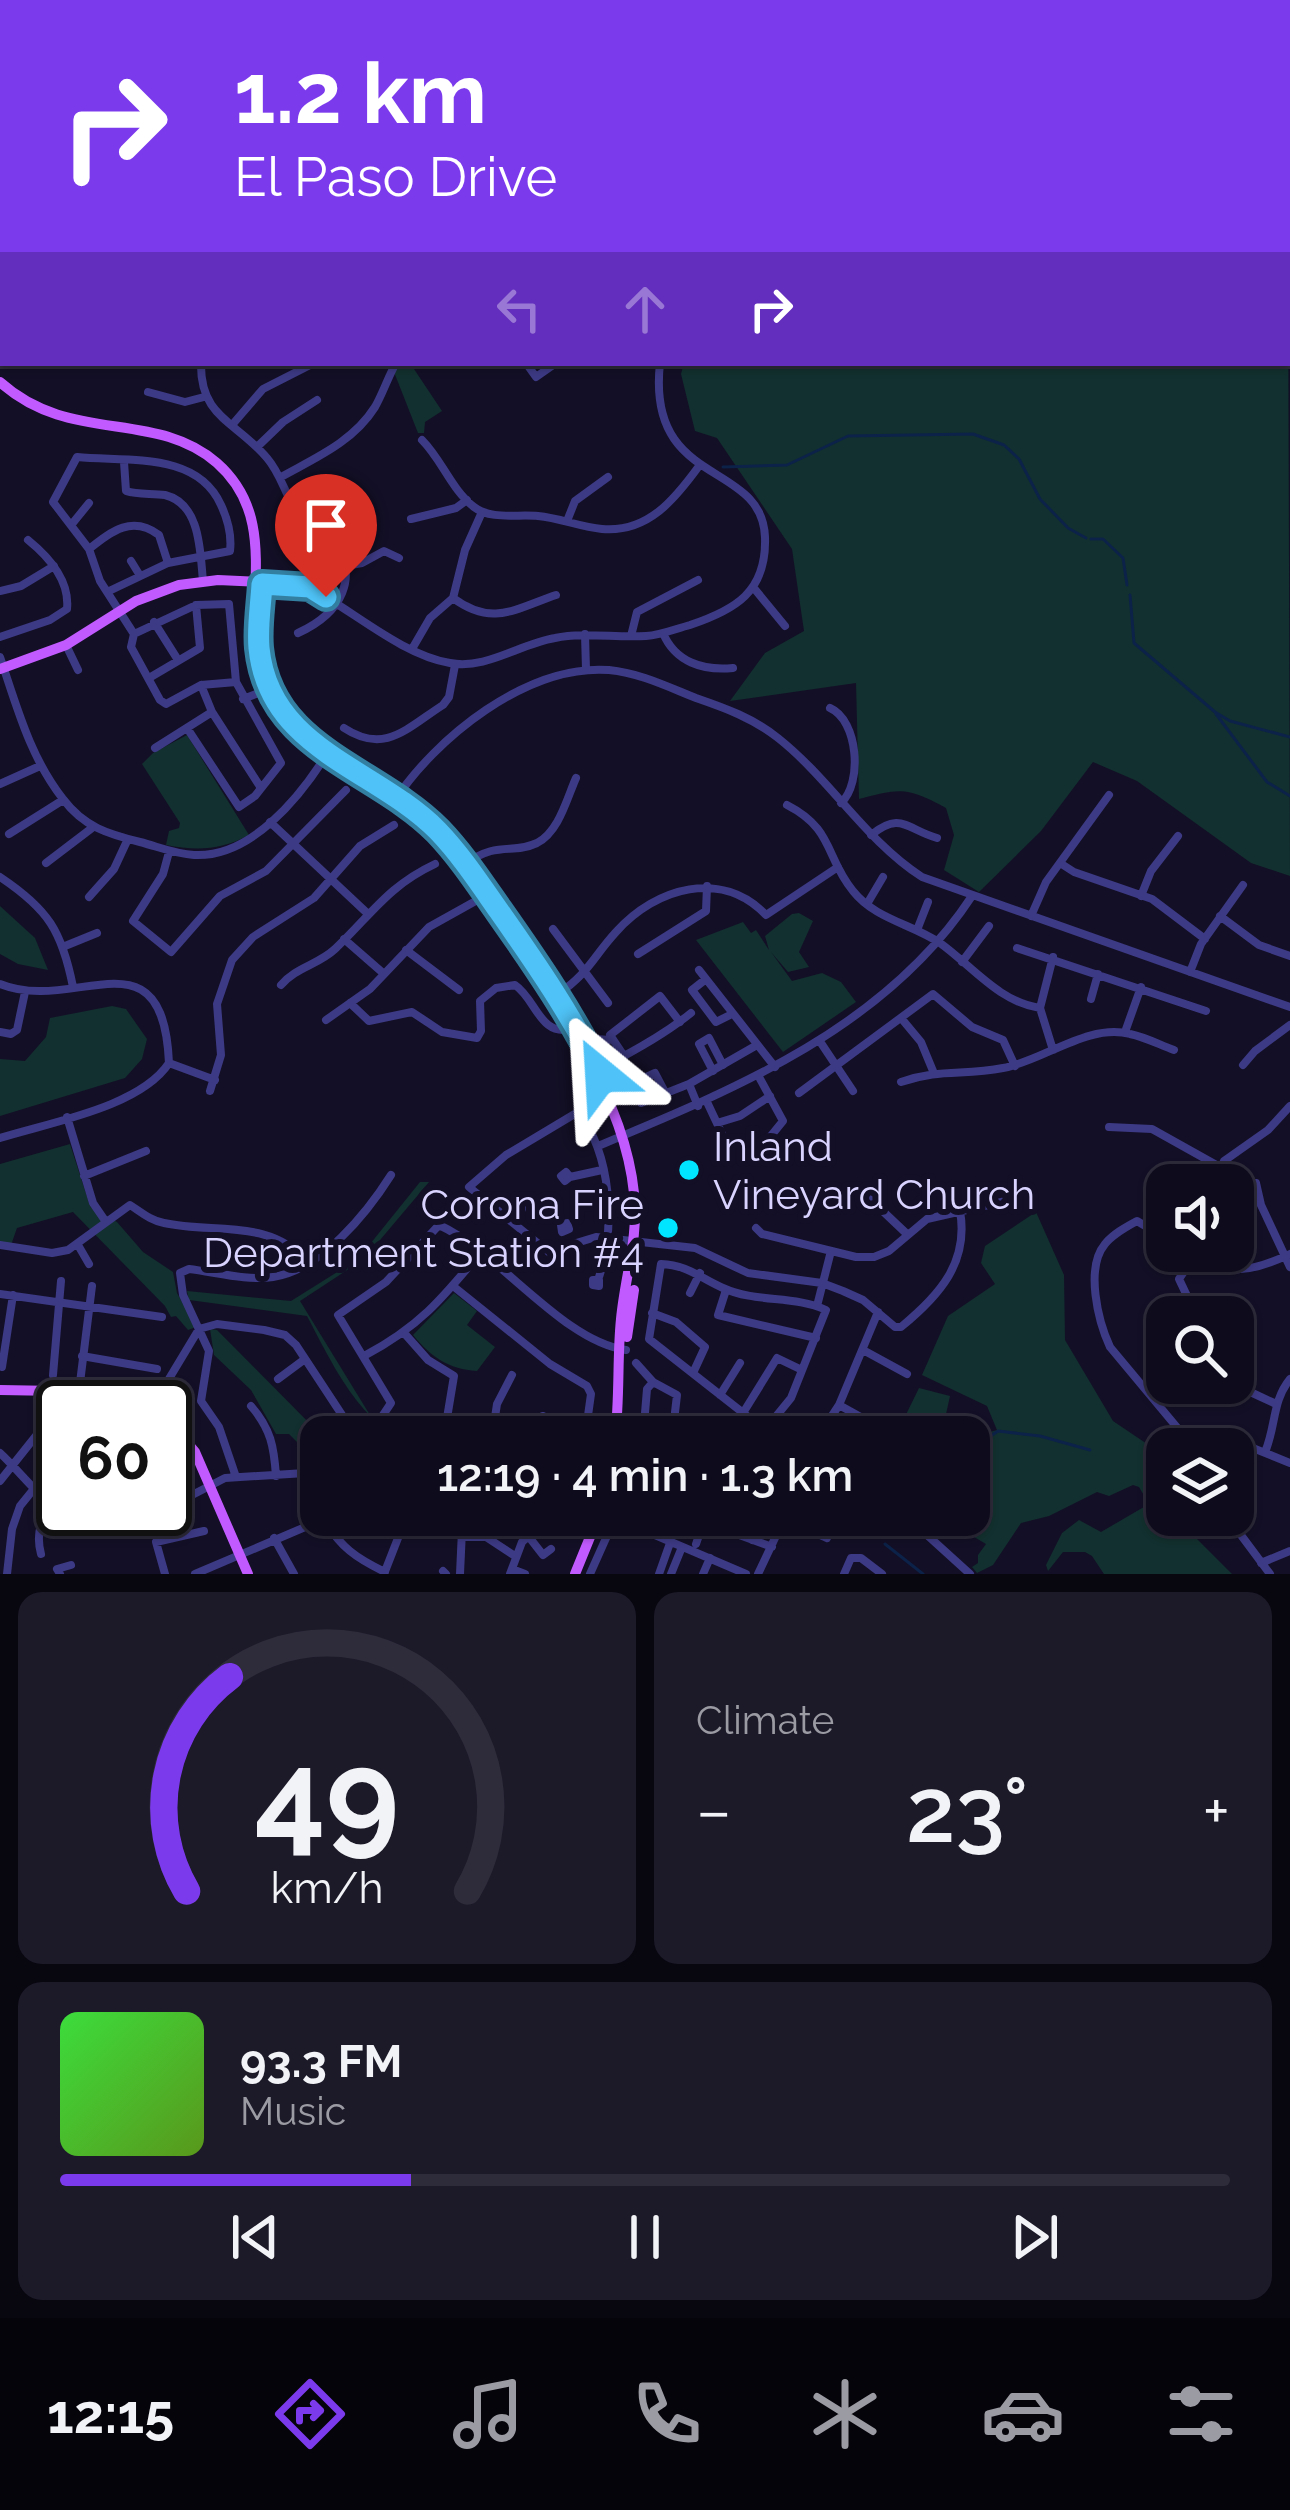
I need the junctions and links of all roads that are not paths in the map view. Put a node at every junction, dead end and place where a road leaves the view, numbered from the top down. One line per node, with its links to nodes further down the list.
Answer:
1 (201, 366): 9 (street)
2 (308, 366): 11 (street)
3 (392, 366): 16 (street)
4 (528, 366): 5 (street)
5 (551, 366)
6 (660, 366): 15 (street)
7 (0, 382): 35 (main road)
8 (148, 392): 9 (street)
9 (205, 397): 11 (street)
10 (317, 400): 13 (street)
11 (232, 425): 13 (street)
12 (422, 440): 18 (street)
13 (257, 447): 16 (street)
14 (124, 462): 23 (street); 26 (street); 26 (street)
15 (699, 466): 22 (street); 37 (street)
16 (280, 477): 31 (street)
17 (608, 477): 22 (street)
18 (467, 500): 20 (street); 21 (street)
19 (89, 503): 23 (street)
20 (482, 512): 22 (street); 40 (street)
21 (411, 519)
22 (567, 521)
23 (72, 524): 25 (street)
24 (28, 540): 30 (street)
25 (89, 549): 29 (street); 38 (street)
26 (200, 558): 29 (street); 34 (street)
27 (400, 558): 31 (street)
28 (131, 561): 32 (street)
29 (168, 563): 32 (street)
30 (54, 566): 36 (street); 50 (street)
31 (345, 566): 41 (street)
32 (139, 574): 38 (street)
33 (698, 580): 49 (street)
34 (203, 581): 35 (main road); 43 (main road)
35 (260, 581): 41 (street); 63 (main road)
36 (2, 587)
37 (753, 587): 45 (street); 47 (street)
38 (107, 592): 43 (street)
39 (556, 595): 40 (street)
40 (453, 598): 53 (street)
41 (337, 604): 46 (street); 53 (street)
42 (196, 605): 44 (street); 54 (street); 61 (street)
43 (120, 610): 51 (street); 52 (main road)
44 (154, 622): 51 (street); 54 (street)
45 (785, 626)
46 (298, 633)
47 (663, 633): 49 (street); 57 (street)
48 (585, 634): 49 (street); 56 (street); 59 (street)
49 (631, 636)
50 (0, 638)
51 (132, 638): 60 (street)
52 (66, 645): 55 (main road); 58 (street)
53 (412, 649): 56 (street)
54 (178, 660): 60 (street)
55 (1, 664): 71 (street)
56 (455, 664): 68 (street)
57 (734, 668)
58 (78, 670)
59 (586, 670): 78 (street); 79 (street)
60 (149, 678): 62 (street)
61 (236, 682): 62 (street); 64 (street)
62 (201, 685): 66 (street)
63 (266, 690): 64 (street); 70 (main road)
64 (243, 700): 74 (street)
65 (830, 708): 79 (street)
66 (212, 712): 67 (street); 74 (street)
67 (187, 728): 69 (street); 74 (street)
68 (344, 728)
69 (155, 748)
70 (326, 757): 78 (main road); 81 (street)
71 (40, 766): 73 (street); 77 (street)
72 (576, 778): 94 (street)
73 (0, 784)
74 (261, 788)
75 (346, 790): 89 (street)
76 (1109, 795): 92 (street)
77 (64, 800): 83 (street); 84 (street)
78 (395, 801): 94 (main road); 104 (main road)
79 (841, 803): 85 (street)
80 (788, 805): 95 (street)
81 (270, 822): 89 (street); 90 (street)
82 (394, 825): 98 (street)
83 (92, 828): 88 (street); 91 (street)
84 (9, 834)
85 (871, 835): 87 (street); 101 (street)
86 (1178, 836): 102 (street)
87 (937, 838)
88 (127, 841): 90 (street); 103 (street)
89 (294, 845): 90 (street); 98 (street)
90 (169, 852)
91 (46, 863)
92 (1060, 863): 102 (street); 108 (street)
93 (435, 864): 107 (street)
94 (465, 864): 135 (main road)
95 (838, 867): 100 (street); 106 (street)
96 (0, 877): 117 (street)
97 (883, 877): 106 (street)
98 (330, 880): 107 (street); 167 (street)
99 (1243, 885): 109 (street)
100 (707, 886): 120 (street); 128 (street)
101 (972, 896): 108 (street); 116 (street)
102 (1141, 896): 115 (street)
103 (89, 897)
104 (481, 898): 119 (street); 126 (main road)
105 (928, 902): 112 (street)
106 (867, 904): 112 (street)
107 (367, 913): 114 (street)
108 (1030, 916): 124 (street)
109 (1220, 916): 115 (street); 121 (street)
110 (989, 926): 123 (street)
111 (553, 929): 128 (street)
112 (917, 930): 116 (street)
113 (97, 932): 117 (street)
114 (344, 939): 125 (street); 130 (street)
115 (1205, 939): 124 (street)
116 (939, 943): 123 (street); 152 (street)
117 (65, 946): 131 (street)
118 (1017, 948): 122 (street)
119 (406, 950): 125 (street); 133 (street)
120 (638, 954)
121 (1290, 956)
122 (1053, 957): 127 (street); 140 (street)
123 (962, 962): 140 (street)
124 (1190, 972): 139 (street)
125 (383, 973): 137 (street)
126 (536, 974): 135 (main road); 148 (main road)
127 (1098, 974): 132 (street); 136 (street)
128 (585, 976): 135 (street); 138 (street)
129 (0, 984): 134 (street)
130 (281, 985)
131 (73, 987): 134 (street); 157 (street)
132 (1141, 987): 141 (street); 150 (street)
133 (459, 990)
134 (25, 992): 149 (street)
135 (558, 994): 148 (main road); 153 (main road)
136 (1091, 999)
137 (350, 1003): 145 (street); 148 (street)
138 (608, 1003)
139 (1290, 1006)
140 (1040, 1008): 155 (street)
141 (1206, 1011)
142 (691, 1013): 146 (street)
143 (733, 1014): 143 (street); 154 (street)
144 (902, 1018): 162 (street); 163 (street); 165 (street)
145 (326, 1020)
146 (680, 1022): 151 (street); 151 (street)
147 (1290, 1025): 160 (street)
148 (569, 1026): 158 (main road)
149 (0, 1032)
150 (1125, 1032): 155 (street); 156 (street)
151 (606, 1040): 153 (street)
152 (819, 1040): 161 (street); 163 (street)
153 (588, 1045): 158 (main road); 182 (main road)
154 (757, 1046): 159 (street); 161 (street)
155 (1053, 1050): 162 (street)
156 (1174, 1050)
157 (169, 1063): 167 (street); 179 (street)
158 (588, 1064): 182 (main road)
159 (723, 1065): 164 (street); 164 (street)
160 (1243, 1065)
161 (775, 1066): 166 (street)
162 (1015, 1066): 165 (street)
163 (834, 1067): 171 (street); 174 (street)
164 (713, 1071): 169 (street)
165 (933, 1071): 168 (street)
166 (758, 1076): 175 (street); 176 (street)
167 (214, 1080): 170 (street)
168 (901, 1082)
169 (689, 1084): 172 (street); 176 (street)
170 (210, 1091)
171 (853, 1091)
172 (665, 1092): 172 (street)
173 (590, 1094): 178 (street)
174 (799, 1094)
175 (770, 1096): 180 (street); 180 (street)
176 (702, 1104): 180 (street); 182 (street)
177 (1290, 1106): 187 (street)
178 (578, 1112): 184 (street); 197 (street)
179 (67, 1117): 183 (street); 190 (street)
180 (717, 1123)
181 (1109, 1127): 186 (street)
182 (625, 1135): 184 (street); 204 (main road)
183 (0, 1138)
184 (598, 1145): 188 (street)
185 (146, 1151): 190 (street)
186 (1215, 1164)
187 (1223, 1164)
188 (602, 1170): 191 (street); 203 (street)
189 (392, 1175): 211 (street)
190 (84, 1176): 198 (street)
191 (570, 1177)
192 (1256, 1183): 210 (street)
193 (870, 1199): 202 (street)
194 (1006, 1201): 196 (street)
195 (516, 1209): 197 (street)
196 (960, 1210): 202 (street); 230 (street)
197 (508, 1220): 205 (street)
198 (106, 1222): 207 (street); 211 (street)
199 (1146, 1226): 275 (street)
200 (756, 1228): 208 (street)
201 (567, 1232): 205 (street)
202 (908, 1235): 208 (street)
203 (607, 1239): 204 (street); 205 (street); 217 (street)
204 (638, 1240): 213 (street); 236 (main road)
205 (573, 1244)
206 (0, 1245): 207 (street)
207 (78, 1245): 212 (street)
208 (831, 1251): 220 (street)
209 (481, 1252): 222 (street); 236 (street); 239 (street)
210 (1287, 1255): 214 (street); 215 (street)
211 (307, 1262): 233 (street)
212 (88, 1264)
213 (723, 1264): 219 (street); 220 (street)
214 (1290, 1267)
215 (1254, 1269)
216 (700, 1273): 219 (street); 224 (street); 231 (street)
217 (598, 1280)
218 (61, 1281): 227 (street)
219 (713, 1283): 223 (street)
220 (822, 1283): 229 (street); 230 (street)
221 (92, 1286): 228 (street)
222 (453, 1286): 234 (street); 268 (street)
223 (726, 1290): 229 (street); 235 (street)
224 (690, 1293)
225 (0, 1294): 226 (street)
226 (14, 1295): 227 (street); 243 (street)
227 (60, 1302): 228 (street); 247 (street)
228 (89, 1306): 232 (street); 238 (street)
229 (817, 1306): 235 (street)
230 (878, 1312): 237 (street)
231 (652, 1313): 246 (street); 246 (street)
232 (161, 1317)
233 (200, 1330): 240 (street); 253 (street); 285 (street)
234 (405, 1334): 239 (street); 266 (street)
235 (816, 1338): 245 (street)
236 (623, 1350): 269 (main road)
237 (863, 1350): 249 (street); 260 (street)
238 (82, 1356): 244 (street); 252 (street)
239 (364, 1356): 265 (street)
240 (305, 1359): 251 (street); 264 (street)
241 (636, 1363): 254 (street)
242 (740, 1363): 258 (street)
243 (2, 1367)
244 (158, 1369)
245 (802, 1370): 263 (street); 263 (street)
246 (693, 1373): 258 (street)
247 (53, 1375)
248 (512, 1375): 267 (street)
249 (907, 1375)
250 (1290, 1378): 259 (street)
251 (278, 1379)
252 (79, 1380)
253 (169, 1380)
254 (651, 1384): 270 (street); 271 (street)
255 (0, 1390): 256 (main road)
256 (36, 1390)
257 (1254, 1394): 259 (street)
258 (721, 1395): 263 (street)
259 (1275, 1403): 279 (street)
260 (839, 1405): 273 (street); 274 (street)
261 (251, 1406): 284 (street)
262 (698, 1411): 272 (street)
263 (743, 1413)
264 (343, 1416)
265 (382, 1416)
266 (447, 1416)
267 (495, 1416)
268 (587, 1416)
269 (619, 1416)
270 (646, 1416)
271 (675, 1416)
272 (700, 1416)
273 (832, 1416)
274 (859, 1416)
275 (1178, 1428)
276 (36, 1436): 282 (street)
277 (192, 1447): 287 (main road)
278 (1254, 1448): 279 (street)
279 (1265, 1452): 281 (street)
280 (0, 1453): 282 (street)
281 (1290, 1463)
282 (14, 1465): 286 (street); 288 (street)
283 (300, 1474): 284 (street)
284 (276, 1476): 285 (street)
285 (236, 1477): 287 (street)
286 (0, 1481)
287 (210, 1484): 289 (street); 314 (main road)
288 (34, 1485): 291 (street)
289 (192, 1493)
290 (0, 1527): 291 (street)
291 (12, 1528): 322 (street)
292 (204, 1531): 324 (street)
293 (40, 1536): 315 (street)
294 (399, 1536): 321 (street)
295 (584, 1536): 330 (main road)
296 (699, 1536): 309 (street)
297 (742, 1536): 307 (street)
298 (754, 1536): 307 (street)
299 (775, 1536): 310 (street)
300 (822, 1536): 306 (street)
301 (928, 1536): 340 (street)
302 (1241, 1536): 318 (street)
303 (462, 1537): 316 (street); 328 (street)
304 (530, 1537): 312 (street); 316 (street)
305 (274, 1538): 314 (street); 321 (street); 327 (street)
306 (827, 1538)
307 (752, 1540): 310 (street)
308 (670, 1543): 311 (street); 331 (street); 332 (street)
309 (696, 1544)
310 (772, 1546): 337 (street)
311 (682, 1547): 317 (street); 333 (street)
312 (551, 1549)
313 (1290, 1551): 318 (street)
314 (241, 1552): 325 (street); 326 (main road)
315 (40, 1554)
316 (515, 1556): 320 (street)
317 (715, 1560): 334 (street); 335 (street); 336 (street)
318 (1261, 1563): 341 (street)
319 (70, 1565): 323 (street)
320 (511, 1572): 329 (street)
321 (384, 1573)
322 (7, 1574)
323 (60, 1574)
324 (165, 1574)
325 (195, 1574)
326 (251, 1574)
327 (294, 1574)
328 (460, 1574)
329 (525, 1574)
330 (571, 1574)
331 (590, 1574)
332 (659, 1574)
333 (671, 1574)
334 (703, 1574)
335 (715, 1574)
336 (746, 1574)
337 (758, 1574)
338 (844, 1574): 339 (street)
339 (882, 1574)
340 (970, 1574)
341 (1270, 1574)

